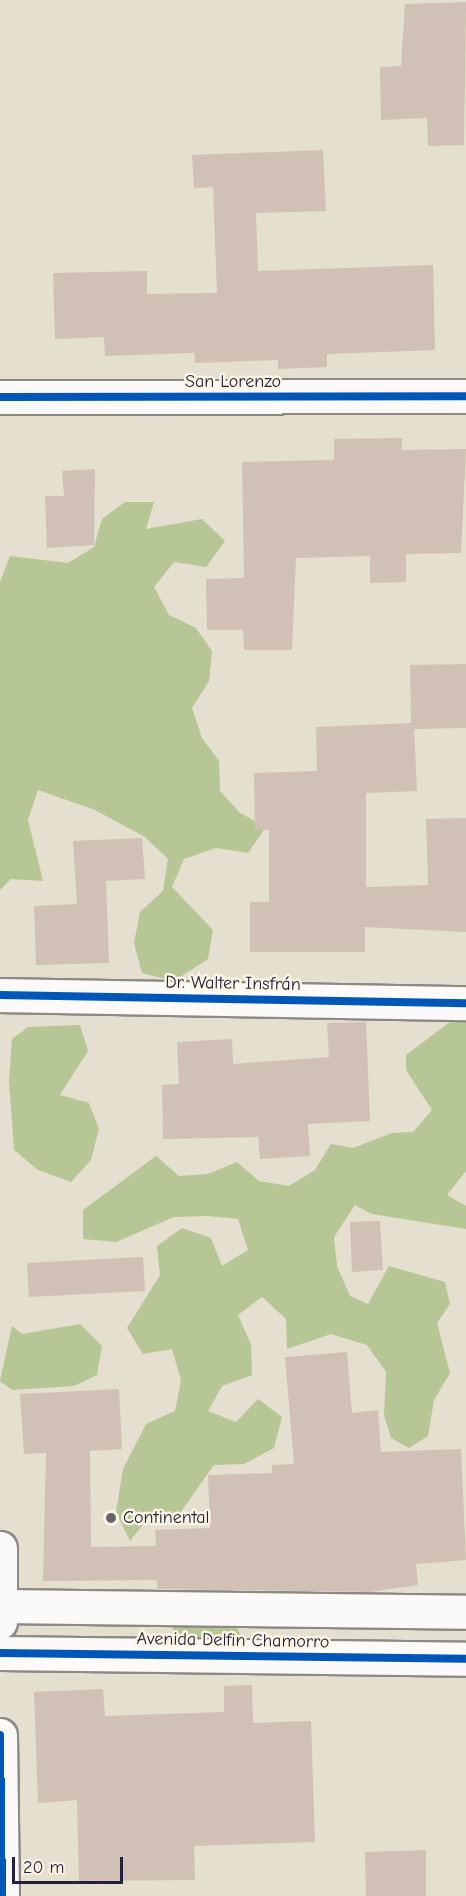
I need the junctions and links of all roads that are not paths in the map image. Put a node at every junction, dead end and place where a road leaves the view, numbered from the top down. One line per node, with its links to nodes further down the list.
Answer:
1 (466, 396): 2 (street, San Lorenzo)
2 (0, 397)
3 (0, 995): 4 (street, Dr. Walter Insfrán)
4 (466, 1003)
5 (0, 1548): 6 (street)
6 (0, 1606): 7 (street, Avenida Delfin Chamorro); 8 (street)
7 (466, 1612)
8 (0, 1622)
9 (0, 1653): 10 (street, Avenida Delfin Chamorro)
10 (466, 1659)
11 (0, 1735): 12 (street)
12 (2, 1896)

